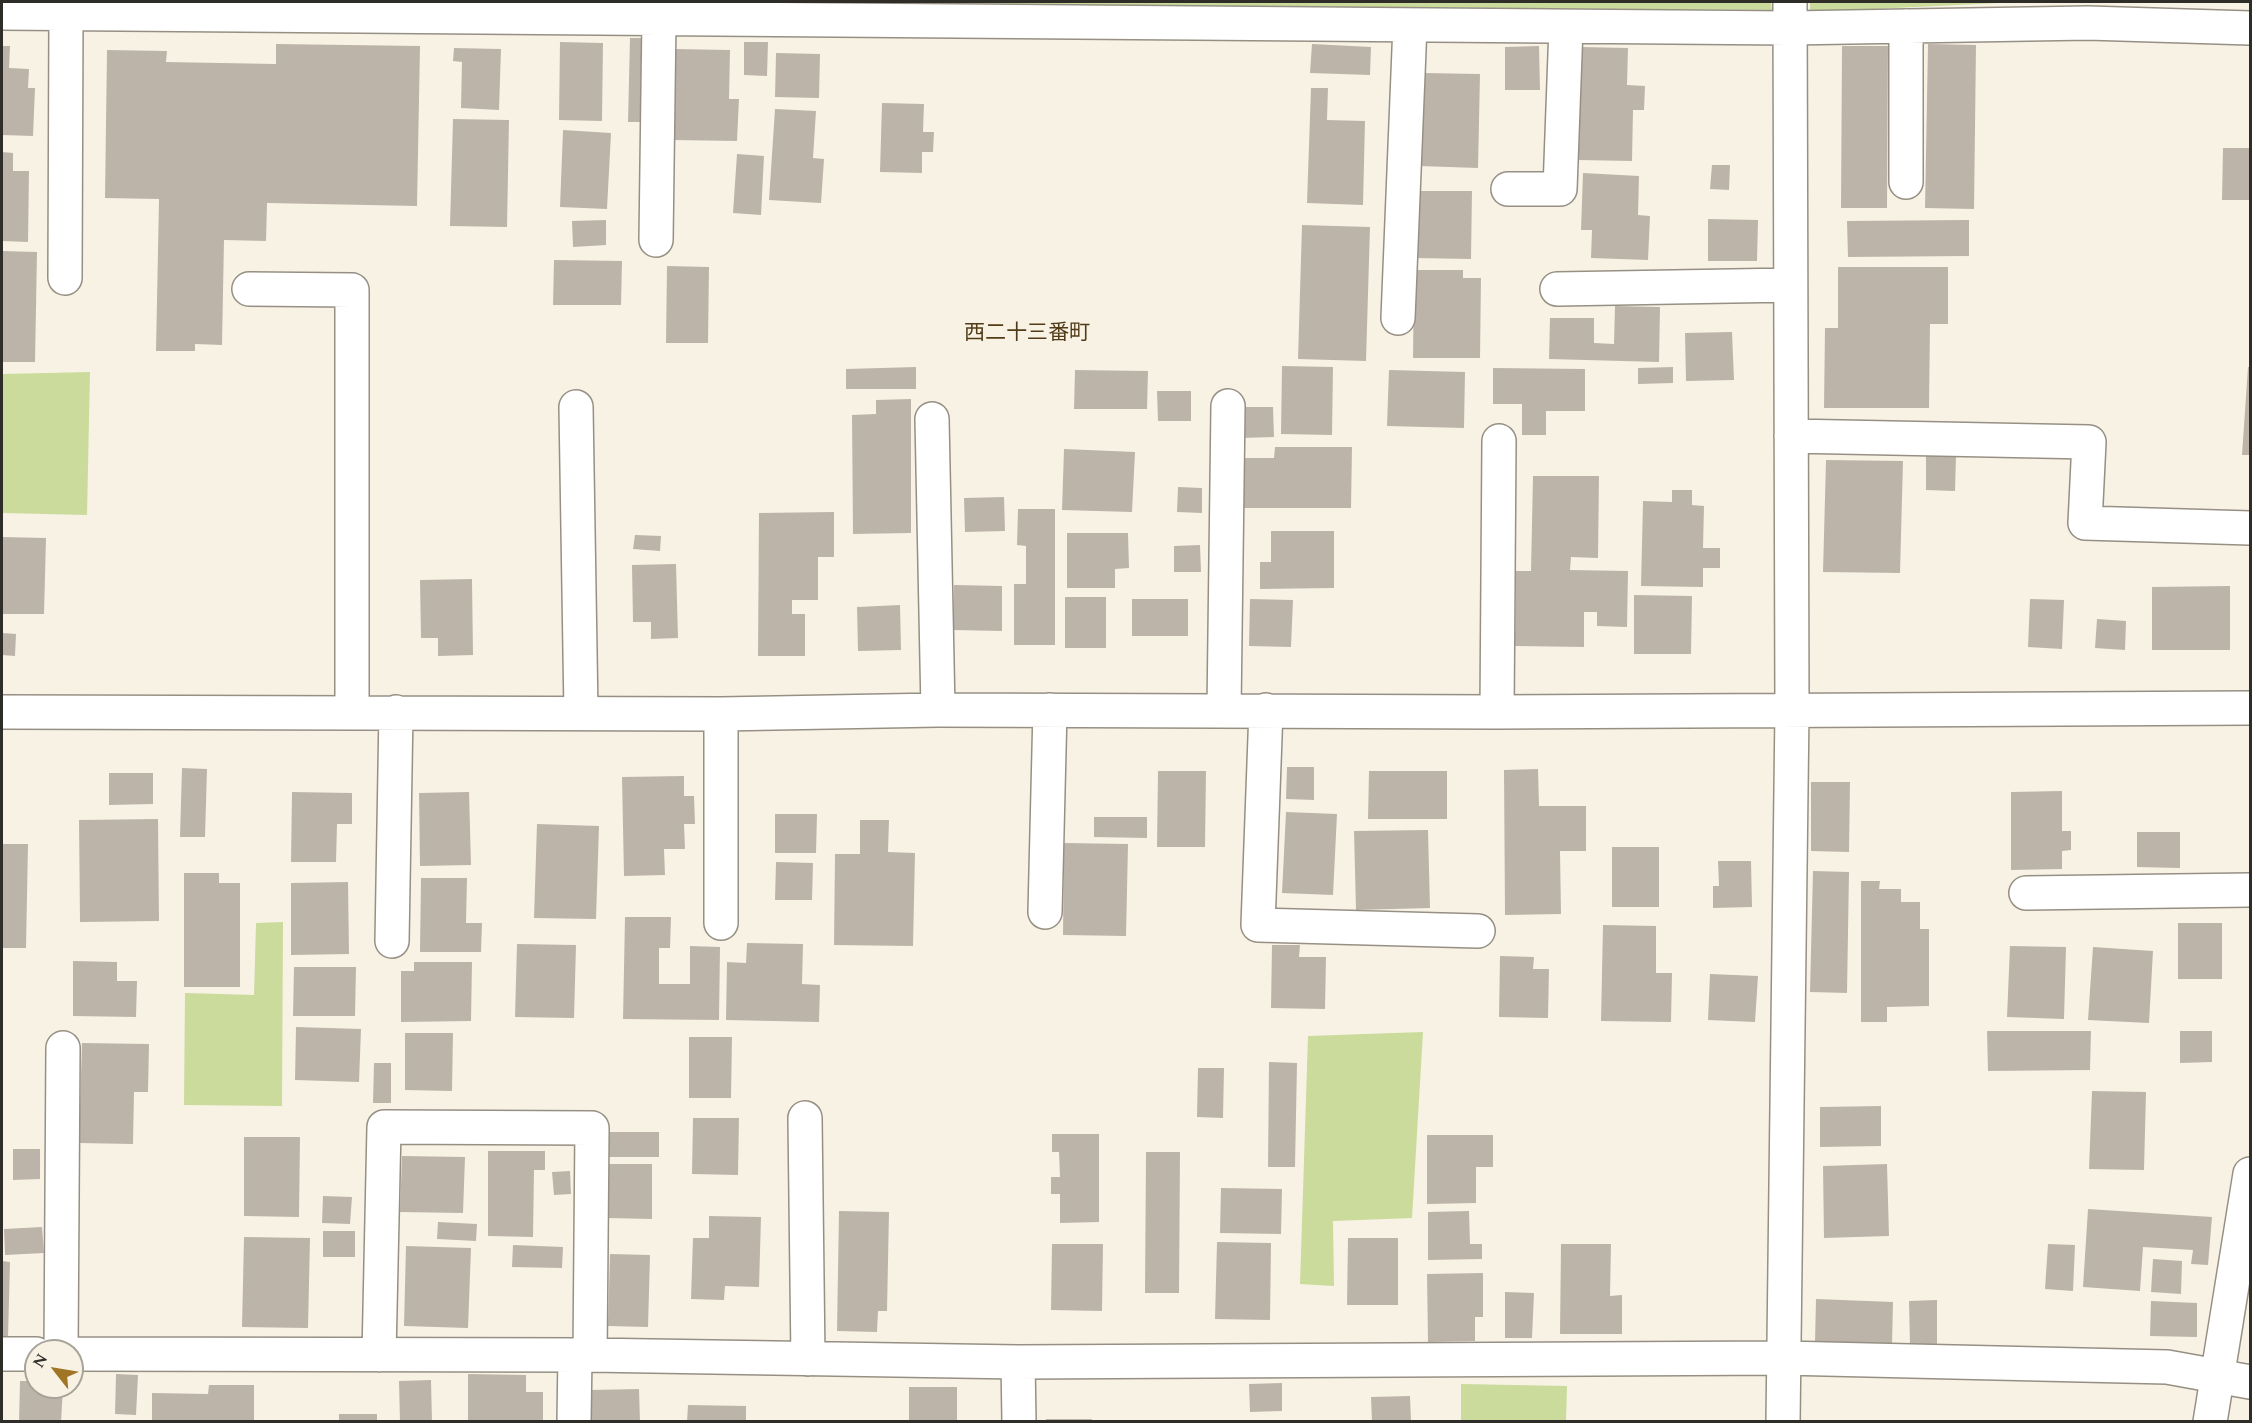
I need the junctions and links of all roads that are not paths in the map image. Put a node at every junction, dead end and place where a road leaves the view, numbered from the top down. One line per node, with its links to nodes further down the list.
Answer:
1 (2, 13): 2 (street)
2 (66, 14): 4 (street); 12 (street)
3 (1790, 15): 6 (street); 7 (street); 13 (street)
4 (659, 19): 5 (street); 11 (street)
5 (1410, 25): 7 (street); 16 (street)
6 (1906, 26): 8 (street); 9 (street)
7 (1566, 27): 10 (street)
8 (2250, 28)
9 (1906, 182)
10 (1508, 189)
11 (656, 240)
12 (65, 278)
13 (1790, 285): 15 (street); 20 (street)
14 (249, 289): 30 (street)
15 (1557, 289)
16 (1398, 318)
17 (576, 406): 33 (street)
18 (1228, 406): 26 (street)
19 (932, 419): 24 (street)
20 (1791, 436): 22 (street); 28 (street)
21 (1499, 441): 32 (street)
22 (2250, 528)
23 (2250, 708): 28 (street)
24 (938, 710): 25 (street); 34 (street)
25 (1050, 710): 26 (street); 37 (street)
26 (1224, 710): 27 (street)
27 (1266, 710): 32 (street); 39 (street)
28 (1792, 710): 32 (street); 50 (street)
29 (2, 712): 30 (street)
30 (352, 712): 31 (street)
31 (396, 712): 33 (street); 40 (street)
32 (1497, 712)
33 (580, 713): 34 (street)
34 (721, 714): 38 (street)
35 (2250, 890): 36 (street)
36 (2026, 893)
37 (1045, 912)
38 (721, 923)
39 (1478, 931)
40 (392, 941)
41 (63, 1048): 44 (street)
42 (805, 1118): 51 (street)
43 (2250, 1174): 53 (street)
44 (62, 1339)
45 (2, 1354): 46 (street)
46 (24, 1354)
47 (84, 1354): 48 (street)
48 (379, 1355): 49 (street); 49 (street)
49 (582, 1355): 51 (street); 54 (street)
50 (1783, 1358): 52 (street); 53 (street); 56 (street)
51 (808, 1359): 52 (street)
52 (1018, 1362): 55 (street)
53 (2235, 1378): 57 (street)
54 (574, 1422)
55 (1019, 1422)
56 (1783, 1422)
57 (2210, 1422)

